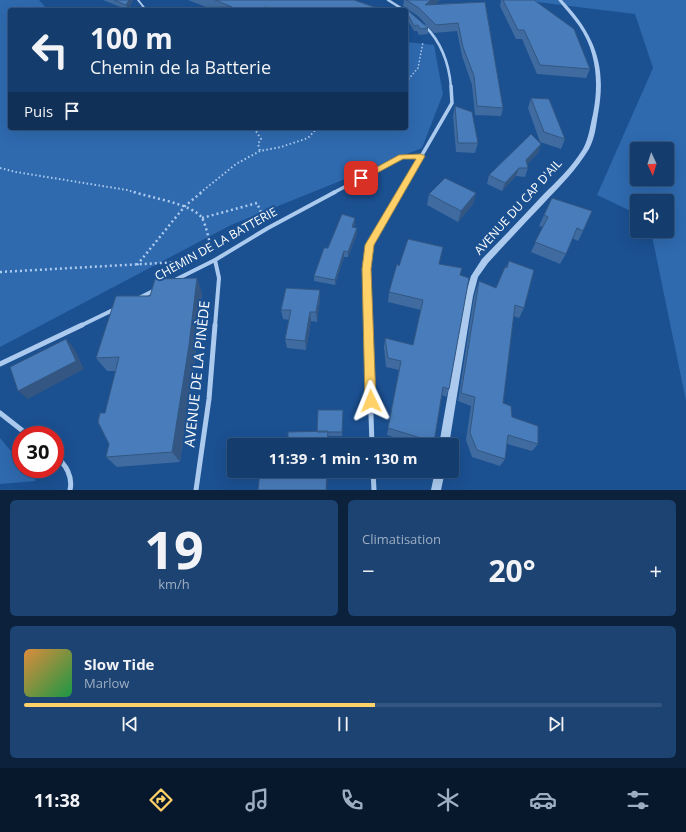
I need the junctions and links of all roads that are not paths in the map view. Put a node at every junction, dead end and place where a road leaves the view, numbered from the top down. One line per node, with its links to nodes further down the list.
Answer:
1 (138, 0): 4 (lane)
2 (388, 0): 5 (street)
3 (560, 0): 17 (street, AVENUE DU CAP D'AIL)
4 (144, 8)
5 (401, 8)
6 (420, 21): 7 (street)
7 (421, 156): 8 (street, CHEMIN DE LA BATTERIE); 16 (street)
8 (215, 260): 9 (street, CHEMIN DE LA BATTERIE); 22 (street, AVENUE DE LA PINÈDE)
9 (172, 282)
10 (158, 289): 11 (street, CHEMIN DE LA BATTERIE)
11 (137, 299)
12 (122, 306): 13 (street)
13 (0, 364)
14 (0, 413): 15 (street)
15 (17, 426)
16 (372, 438)
17 (445, 438)
18 (64, 465): 21 (street)
19 (373, 478): 23 (street)
20 (439, 478): 24 (street)
21 (70, 490)
22 (196, 490)
23 (374, 490)
24 (436, 490)

